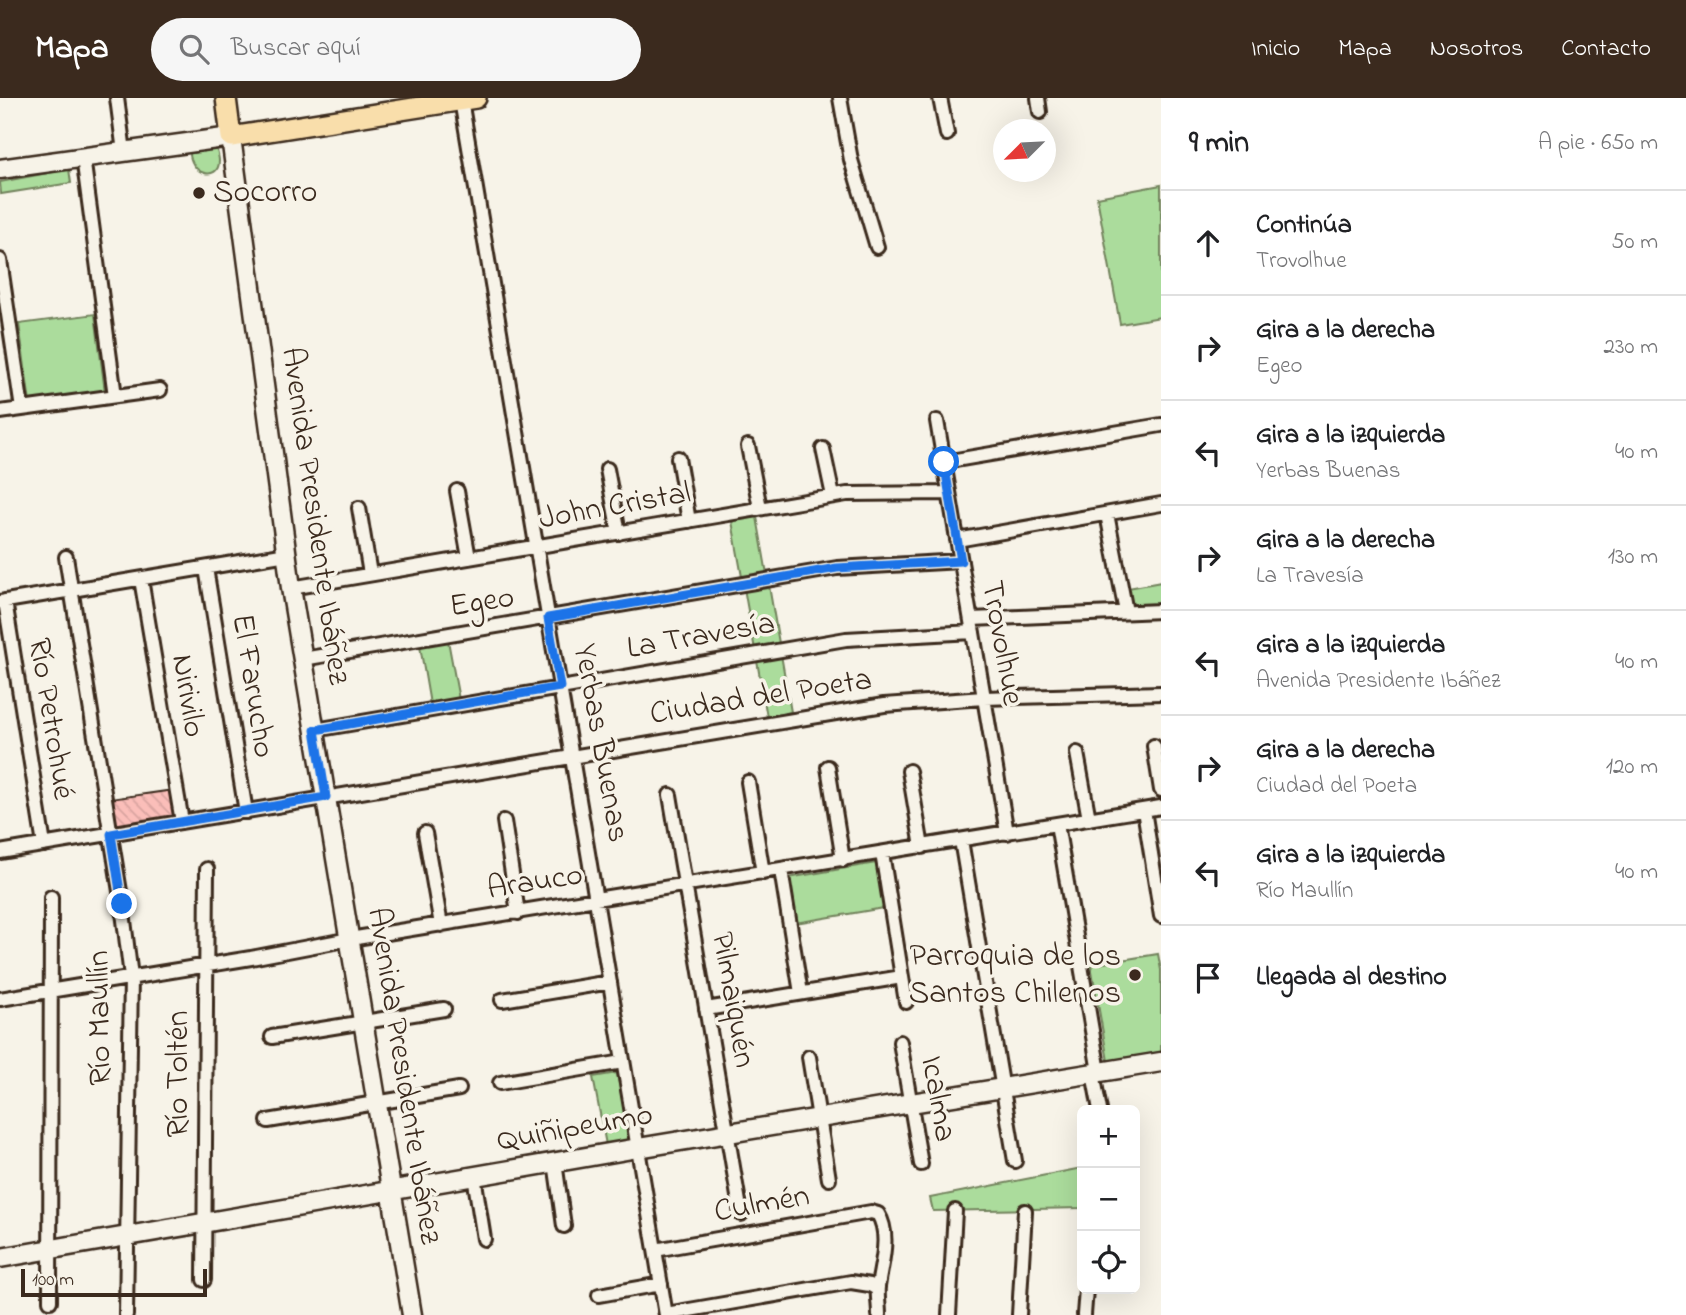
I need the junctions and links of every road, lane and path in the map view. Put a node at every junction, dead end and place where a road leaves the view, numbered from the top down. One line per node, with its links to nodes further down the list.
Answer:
1 (117, 98): 10 (street)
2 (226, 98): 9 (main road, Avenida Presidente Ibáñez)
3 (840, 98): 13 (street)
4 (940, 98): 8 (street)
5 (1038, 98): 7 (street)
6 (466, 99): 9 (main road); 36 (street, Yerbas Buenas)
7 (1040, 113)
8 (947, 134)
9 (231, 137): 10 (street); 37 (street, Avenida Presidente Ibáñez)
10 (124, 152): 11 (street)
11 (83, 157): 12 (street); 16 (street)
12 (0, 169)
13 (877, 247)
14 (0, 260): 17 (street)
15 (160, 390): 16 (street)
16 (116, 396): 17 (street)
17 (22, 409): 18 (street)
18 (0, 412)
19 (937, 421): 24 (street, Trovolhue)
20 (1161, 425): 24 (street)
21 (748, 446): 31 (street)
22 (823, 449): 28 (street)
23 (678, 458): 33 (street)
24 (944, 462): 27 (street, Trovolhue)
25 (607, 469): 34 (street)
26 (457, 491): 39 (street)
27 (949, 493): 28 (street, John Cristal); 35 (street, Trovolhue)
28 (832, 496): 31 (street, John Cristal)
29 (1161, 504): 32 (street)
30 (359, 508): 42 (street)
31 (760, 508): 33 (street, John Cristal)
32 (1107, 514): 35 (street); 48 (street)
33 (689, 521): 34 (street, John Cristal)
34 (619, 533): 36 (street, John Cristal)
35 (957, 540): 40 (street, Trovolhue)
36 (536, 547): 39 (street, John Cristal); 49 (street, Yerbas Buenas)
37 (287, 554): 41 (street); 44 (street, Avenida Presidente Ibáñez)
38 (66, 557): 45 (street, Río Maullín)
39 (468, 558): 42 (street, John Cristal)
40 (961, 561): 49 (street, Egeo); 50 (street, Trovolhue)
41 (206, 568): 43 (street); 67 (street, El Farucho)
42 (370, 574): 44 (street, John Cristal)
43 (141, 579): 45 (street); 70 (street, Nirivilo)
44 (291, 588): 51 (street, Avenida Presidente Ibáñez)
45 (72, 590): 46 (street); 73 (street, Río Maullín)
46 (2, 602): 76 (street, Río Petrohué)
47 (1161, 611): 48 (street, La Travesía)
48 (1126, 612): 50 (street, La Travesía)
49 (548, 618): 51 (street, Egeo); 52 (street, Yerbas Buenas)
50 (972, 625): 52 (street, La Travesía); 54 (street, Trovolhue)
51 (303, 659): 55 (street, Avenida Presidente Ibáñez)
52 (560, 687): 55 (street, La Travesía); 58 (street, Yerbas Buenas)
53 (1161, 692): 54 (street, Ciudad del Poeta)
54 (984, 698): 58 (street, Ciudad del Poeta); 72 (street, Trovolhue)
55 (315, 730): 64 (street, Avenida Presidente Ibáñez)
56 (1154, 746): 62 (street)
57 (1077, 753): 68 (street)
58 (572, 755): 64 (street, Ciudad del Poeta); 86 (street, Yerbas Buenas)
59 (828, 766): 80 (street)
60 (909, 771): 77 (street)
61 (748, 782): 83 (street)
62 (1161, 790)
63 (670, 795): 84 (street, Pilmaiquén)
64 (326, 797): 67 (street, Ciudad del Poeta); 90 (street, Avenida Presidente Ibáñez)
65 (1161, 807): 66 (street, Arauco)
66 (1144, 810): 68 (street, Arauco); 88 (street)
67 (246, 812): 70 (street, Ciudad del Poeta)
68 (1089, 819): 71 (street, Arauco)
69 (504, 821): 87 (street)
70 (182, 822): 73 (street, Ciudad del Poeta)
71 (1057, 824): 72 (street, Arauco); 108 (street)
72 (1007, 833): 75 (street, Arauco)
73 (111, 834): 76 (street, Ciudad del Poeta); 92 (street, Río Maullín)
74 (425, 834): 89 (street)
75 (961, 840): 77 (street, Arauco); 110 (street)
76 (44, 845): 78 (street, Ciudad del Poeta)
77 (922, 847): 79 (street, Arauco)
78 (0, 852)
79 (882, 853): 80 (street, Arauco); 93 (street)
80 (843, 860): 82 (street, Arauco)
81 (207, 869): 91 (street, Río Toltén)
82 (781, 870): 83 (street, Arauco); 96 (street)
83 (764, 873): 84 (street, Arauco)
84 (685, 886): 86 (street, Arauco); 101 (street, Pilmaiquén)
85 (51, 897): 95 (street)
86 (596, 901): 87 (street, Arauco); 94 (street, Yerbas Buenas)
87 (518, 913): 89 (street, Arauco)
88 (1161, 916)
89 (440, 925): 90 (street, Arauco)
90 (350, 939): 91 (street, Arauco); 102 (street, Avenida Presidente Ibáñez)
91 (206, 965): 92 (street, Arauco); 128 (street, Río Toltén)
92 (131, 977): 95 (street, Arauco); 130 (street, Río Maullín)
93 (902, 977): 96 (street); 99 (street)
94 (610, 982): 98 (street); 106 (street, Yerbas Buenas)
95 (51, 990): 97 (street, Arauco); 132 (street)
96 (801, 993): 101 (street)
97 (0, 999)
98 (502, 1000)
99 (906, 1002)
100 (444, 1009): 102 (street)
101 (706, 1009): 117 (street, Pilmaiquén)
102 (364, 1023): 103 (street); 112 (street, Avenida Presidente Ibáñez)
103 (272, 1037)
104 (900, 1042): 113 (street, Icalma)
105 (809, 1058): 115 (street)
106 (623, 1062): 109 (street); 118 (street, Yerbas Buenas)
107 (1161, 1062): 108 (street, Quiñipeumo)
108 (1096, 1072): 110 (street, Quiñipeumo); 114 (street)
109 (500, 1083)
110 (1003, 1088): 113 (street, Quiñipeumo); 119 (street)
111 (458, 1089): 112 (street)
112 (377, 1102): 116 (street); 124 (street, Avenida Presidente Ibáñez)
113 (911, 1103): 115 (street, Quiñipeumo); 121 (street, Icalma)
114 (1099, 1105)
115 (819, 1118): 117 (street, Quiñipeumo); 123 (street)
116 (268, 1121)
117 (727, 1133): 118 (street, Quiñipeumo); 127 (street, Pilmaiquén)
118 (638, 1148): 120 (street, Quiñipeumo); 133 (street, Yerbas Buenas)
119 (1015, 1161)
120 (555, 1162): 122 (street, Quiñipeumo); 129 (street)
121 (921, 1164)
122 (474, 1176): 124 (street, Quiñipeumo); 131 (street)
123 (829, 1179)
124 (392, 1190): 128 (street, Quiñipeumo); 143 (street, Avenida Presidente Ibáñez)
125 (955, 1211): 145 (street)
126 (1025, 1212): 146 (street)
127 (741, 1214)
128 (205, 1222): 130 (street, Quiñipeumo); 135 (street, Río Toltén)
129 (564, 1226)
130 (129, 1235): 132 (street, Quiñipeumo); 142 (street, Río Maullín)
131 (484, 1239)
132 (51, 1249): 134 (street, Quiñipeumo); 140 (street)
133 (655, 1250): 136 (street, Yerbas Buenas); 137 (street, Culmén)
134 (0, 1258)
135 (204, 1280)
136 (661, 1284): 138 (street); 141 (street, Yerbas Buenas)
137 (877, 1289): 141 (street); 144 (street)
138 (599, 1294)
139 (1086, 1294): 147 (street)
140 (50, 1301)
141 (666, 1314)
142 (127, 1315)
143 (412, 1315)
144 (879, 1315)
145 (949, 1315)
146 (1019, 1315)
147 (1084, 1315)

